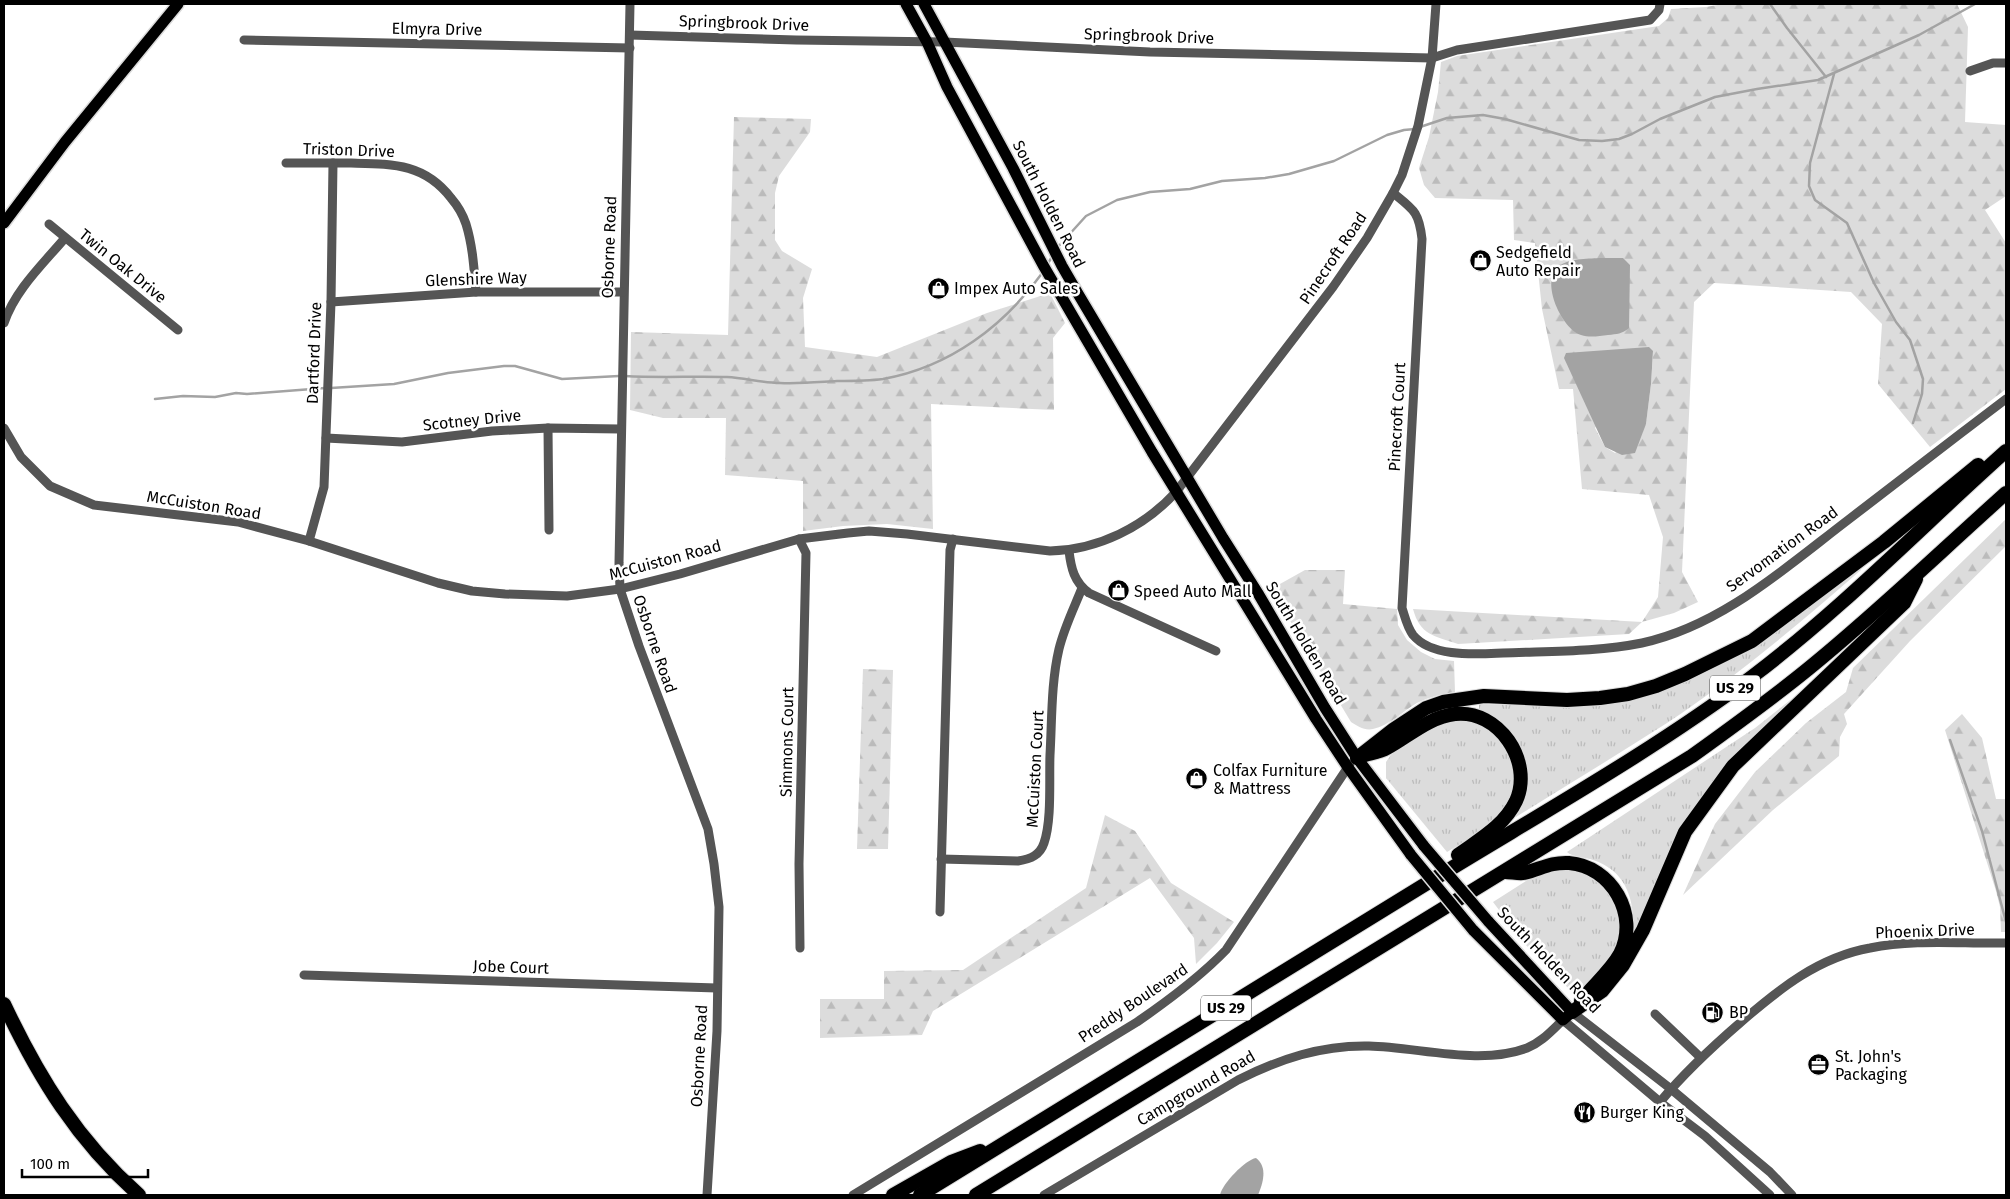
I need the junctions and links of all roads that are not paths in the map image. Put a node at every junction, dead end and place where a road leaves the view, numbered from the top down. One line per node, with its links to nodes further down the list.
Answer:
1 (178, 4): 18 (main road)
2 (630, 4): 7 (street, Osborne Road)
3 (906, 4): 9 (main road, South Holden Road)
4 (924, 4): 10 (main road, South Holden Road)
5 (1436, 4): 12 (street, Pinecroft Road)
6 (1659, 7): 12 (street, Springbrook Drive)
7 (630, 35): 9 (street, Springbrook Drive); 11 (street, Osborne Road)
8 (244, 40): 11 (street, Elmyra Drive)
9 (926, 42): 10 (street, Springbrook Drive); 34 (main road, South Holden Road)
10 (944, 42): 12 (street, Springbrook Drive); 33 (main road, South Holden Road)
11 (630, 48): 22 (street, Osborne Road)
12 (1432, 58): 17 (street, Pinecroft Road)
13 (2006, 63): 14 (street)
14 (1970, 71)
15 (286, 163): 16 (street, Triston Drive)
16 (333, 163): 21 (street, Triston Drive); 23 (street, Dartford Drive)
17 (1393, 193): 33 (street, Pinecroft Road); 44 (street, Pinecroft Court)
18 (4, 223)
19 (49, 224): 20 (street, Twin Oak Drive)
20 (66, 238): 24 (street); 25 (street, Twin Oak Drive)
21 (476, 292): 22 (street, Glenshire Way); 23 (street, Glenshire Way)
22 (623, 292): 29 (street, Osborne Road)
23 (331, 302): 30 (street, Dartford Drive)
24 (4, 323)
25 (178, 330)
26 (2006, 399): 44 (street, Servomation Road)
27 (4, 428): 39 (street, McCuiston Road)
28 (548, 428): 29 (street, Scotney Drive); 30 (street, Scotney Drive); 36 (street)
29 (620, 429): 43 (street, Osborne Road)
30 (326, 438): 39 (street, Dartford Drive)
31 (2006, 448): 46 (highway)
32 (2006, 452): 49 (highway, US 29)
33 (1187, 477): 34 (street, Pinecroft Road); 46 (main road, South Holden Road)
34 (1176, 492): 40 (street, McCuiston Road); 46 (main road, South Holden Road)
35 (2006, 492): 41 (highway, US 29)
36 (549, 530)
37 (799, 539): 38 (street, McCuiston Road); 43 (street, McCuiston Road); 52 (street, Simmons Court)
38 (953, 540): 40 (street, McCuiston Road); 47 (street)
39 (309, 541): 43 (street, McCuiston Road)
40 (1069, 550): 42 (street)
41 (1921, 569): 48 (highway, US 29); 57 (highway)
42 (1082, 588): 45 (street); 47 (street, McCuiston Court)
43 (620, 590): 54 (street, Osborne Road)
44 (1426, 645)
45 (1216, 651)
46 (1352, 762): 49 (highway); 57 (main road, South Holden Road, bridge); 57 (main road, South Holden Road, bridge); 64 (street, Preddy Boulevard)
47 (941, 859): 50 (street)
48 (1505, 872): 57 (highway); 67 (highway, US 29)
49 (1431, 881): 61 (highway, US 29)
50 (940, 912)
51 (2006, 943): 58 (street, Phoenix Drive)
52 (800, 948)
53 (304, 975): 54 (street, Jobe Court)
54 (717, 988): 63 (street, Osborne Road)
55 (4, 1004): 62 (highway)
56 (1655, 1014): 58 (street)
57 (1568, 1016): 59 (street, South Holden Road); 60 (street, South Holden Road); 68 (street, Campground Road)
58 (1700, 1057): 59 (street, Phoenix Drive)
59 (1671, 1089): 60 (street, Phoenix Drive); 70 (street, South Holden Road)
60 (1660, 1102): 69 (street, South Holden Road)
61 (1020, 1134): 65 (highway); 66 (highway, US 29)
62 (139, 1195)
63 (707, 1195)
64 (853, 1195)
65 (893, 1195)
66 (920, 1195)
67 (976, 1195)
68 (1044, 1195)
69 (1770, 1195)
70 (1792, 1195)

